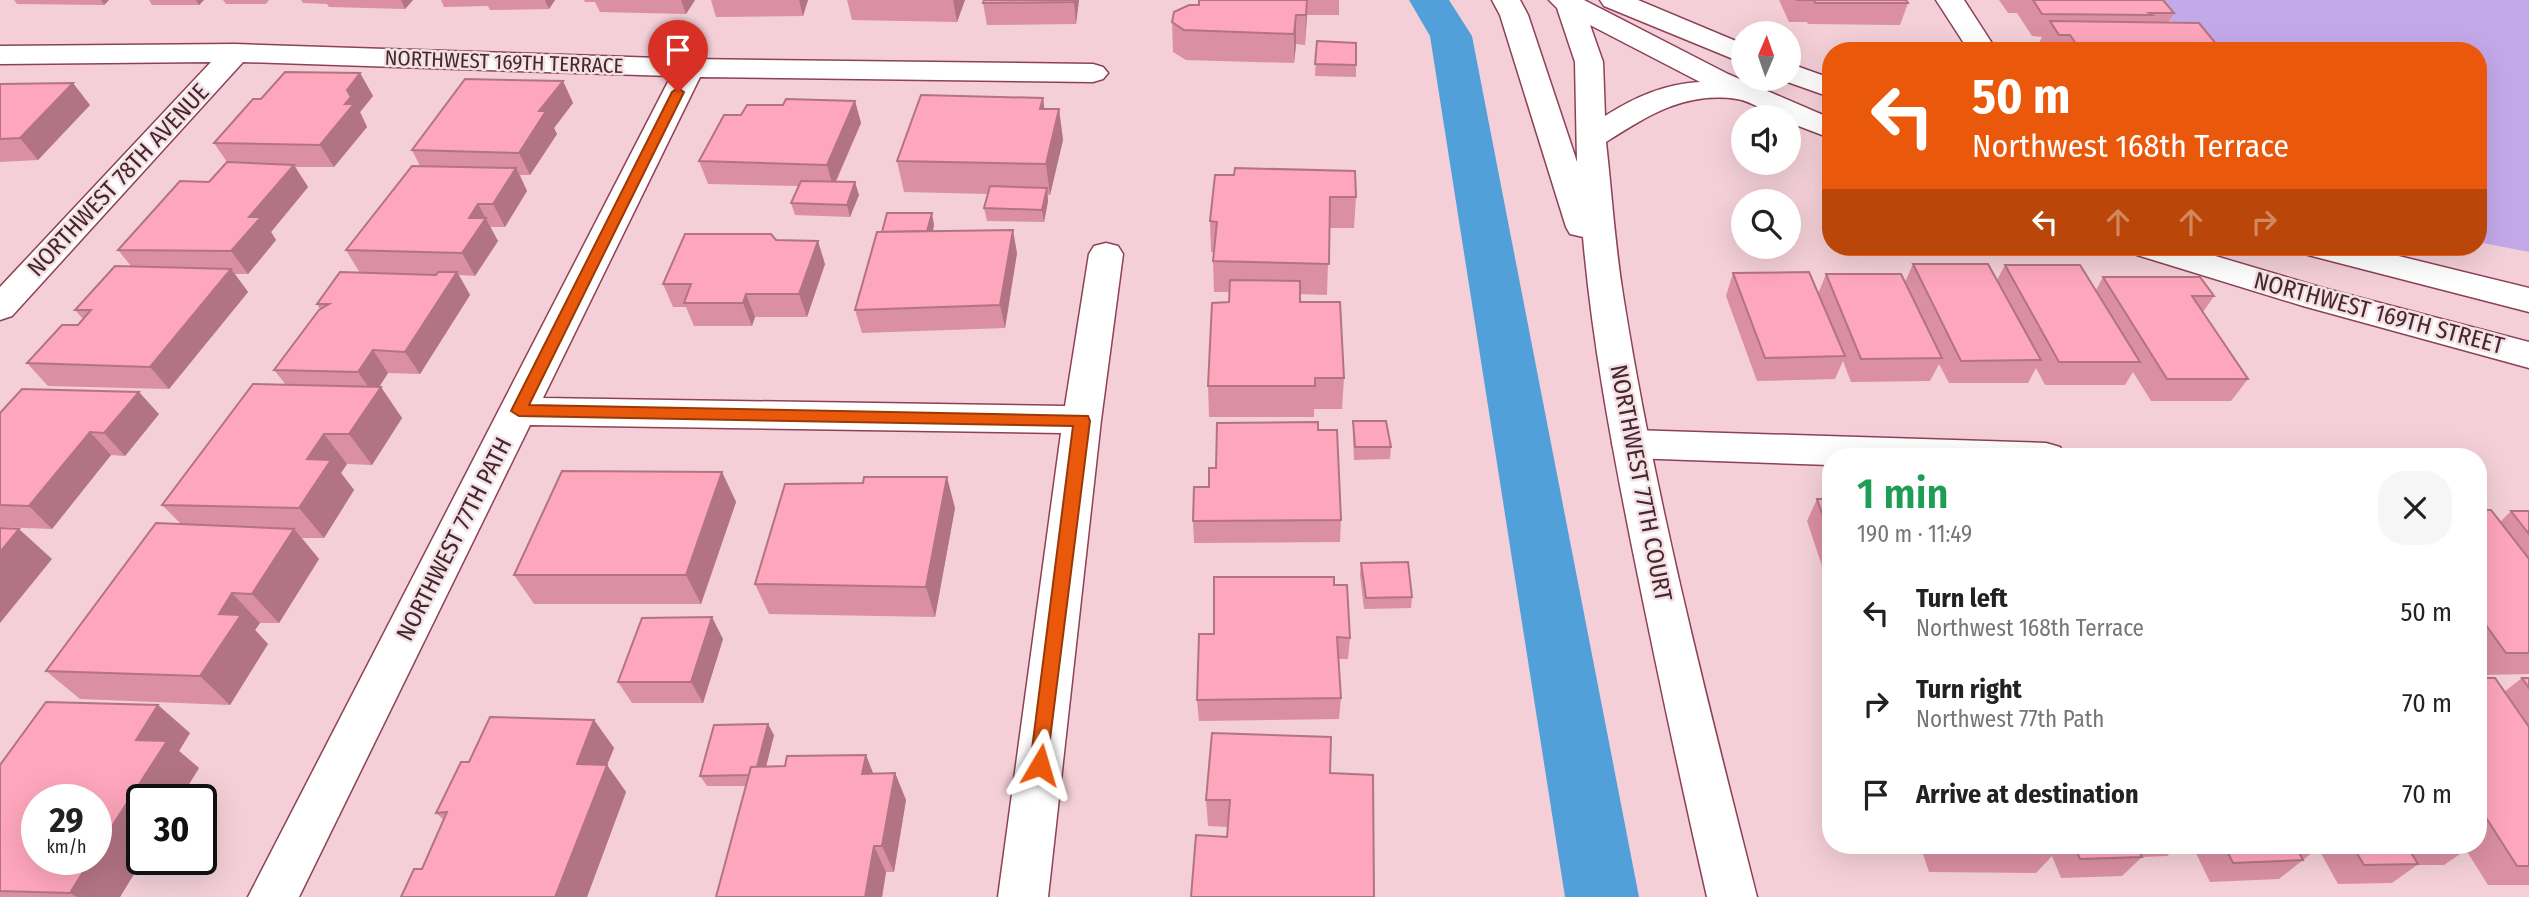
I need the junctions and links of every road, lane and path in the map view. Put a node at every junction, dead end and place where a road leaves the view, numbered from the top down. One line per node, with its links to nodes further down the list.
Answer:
1 (1506, 0): 24 (street)
2 (1669, 0): 6 (street)
3 (1950, 0): 7 (street)
4 (1566, 1): 5 (street); 11 (street, NORTHWEST 77TH COURT)
5 (1625, 10): 6 (street); 11 (street); 15 (street)
6 (1707, 40): 8 (street)
7 (1977, 42)
8 (1731, 49)
9 (235, 53): 10 (street, NORTHWEST 169TH TERRACE); 12 (street, NORTHWEST 169TH TERRACE); 26 (street, NORTHWEST 78TH AVENUE)
10 (0, 55)
11 (1589, 62): 20 (street, NORTHWEST 77TH COURT)
12 (691, 68): 13 (street, NORTHWEST 169TH TERRACE); 28 (street, NORTHWEST 77TH PATH)
13 (1093, 73)
14 (1801, 77): 16 (street)
15 (1731, 82)
16 (1822, 85)
17 (1731, 90): 20 (street)
18 (1744, 91): 19 (street)
19 (1822, 125)
20 (1590, 139): 24 (street, NORTHWEST 77TH COURT)
21 (1106, 254): 29 (street)
22 (2178, 256): 27 (street, NORTHWEST 169TH STREET)
23 (2355, 256): 25 (street, NORTHWEST 169TH STREET)
24 (1605, 299): 30 (street, NORTHWEST 77TH COURT)
25 (2529, 300)
26 (0, 308)
27 (2529, 355)
28 (519, 411): 29 (street); 32 (street, NORTHWEST 77TH PATH)
29 (1082, 421): 33 (street)
30 (1631, 444): 31 (street); 34 (street, NORTHWEST 77TH COURT)
31 (1822, 450)
32 (273, 897)
33 (1023, 897)
34 (1732, 897)

